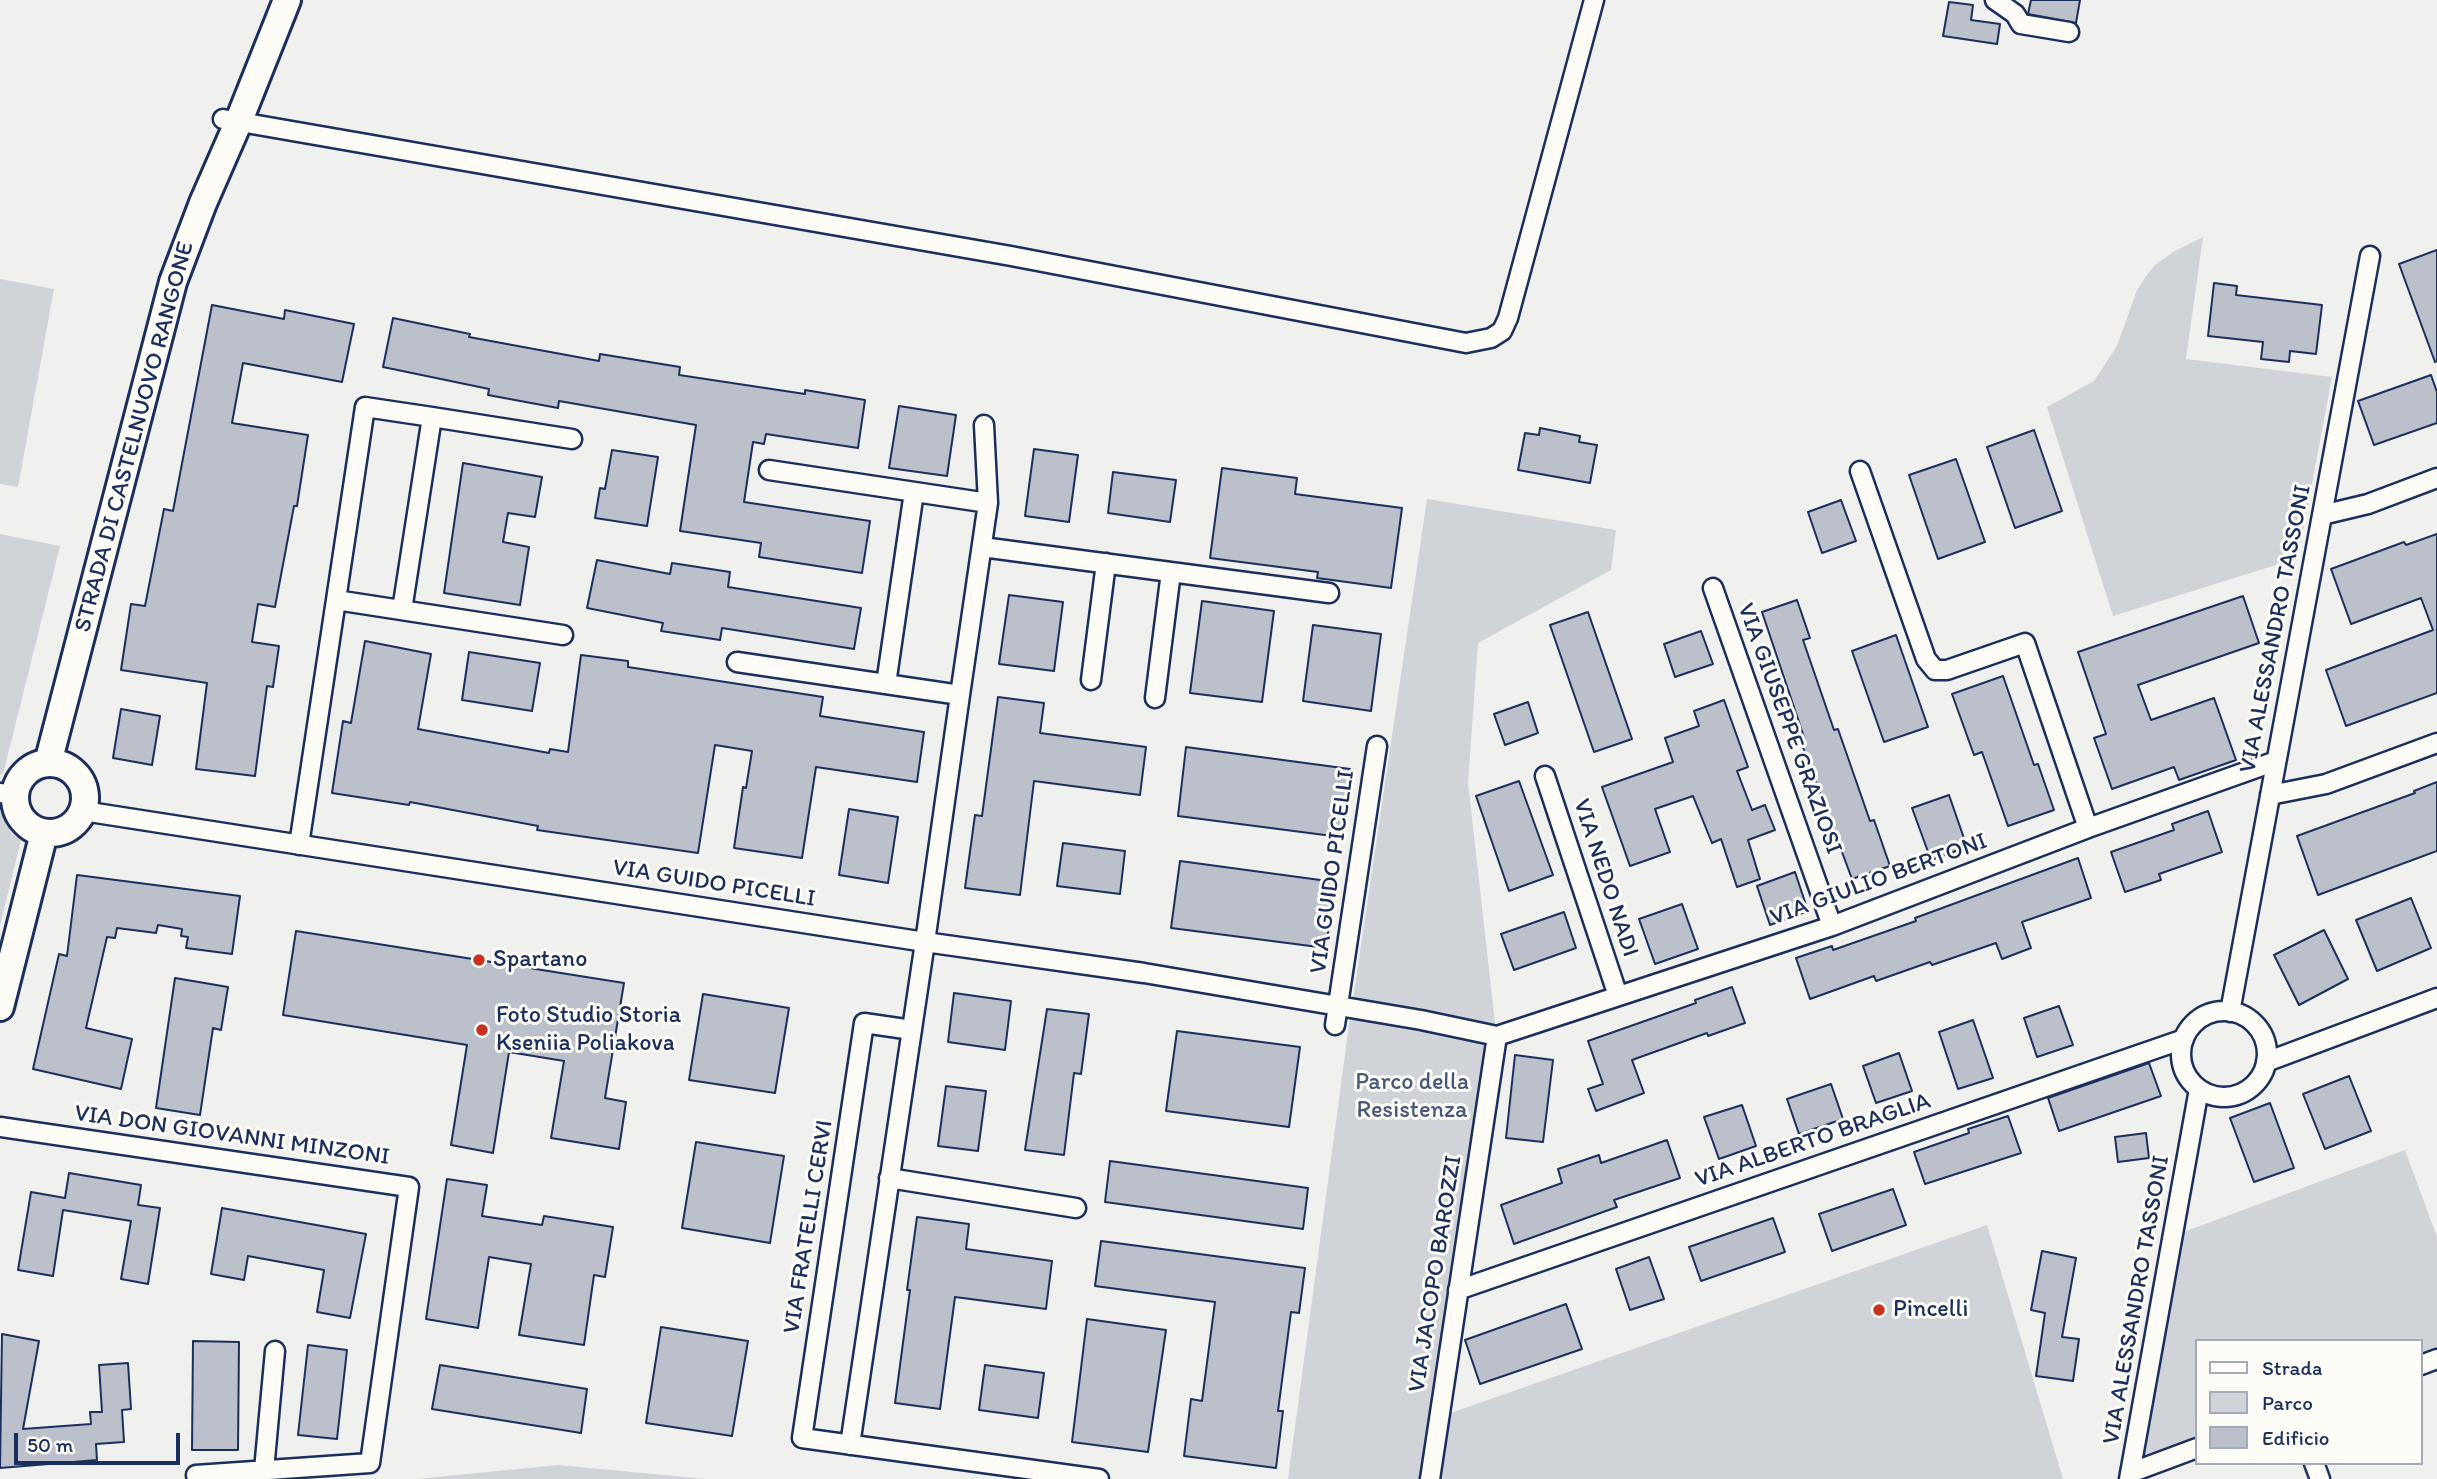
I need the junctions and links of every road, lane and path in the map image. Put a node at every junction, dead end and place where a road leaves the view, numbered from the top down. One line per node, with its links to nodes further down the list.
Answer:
1 (286, 0): 5 (main road, STRADA DI CASTELNUOVO RANGONE)
2 (1594, 0): 5 (street)
3 (1995, 0): 4 (street)
4 (2069, 32)
5 (230, 121): 32 (main road, STRADA DI CASTELNUOVO RANGONE)
6 (2370, 256): 15 (street, VIA ALESSANDRO TASSONI)
7 (432, 417): 9 (street); 21 (street); 22 (street)
8 (984, 425): 14 (street)
9 (572, 439)
10 (769, 470): 13 (street)
11 (1860, 471): 37 (street)
12 (2437, 478): 15 (street)
13 (914, 492): 14 (street); 26 (street)
14 (988, 503): 16 (street)
15 (2322, 515): 31 (street, VIA ALESSANDRO TASSONI)
16 (982, 547): 17 (street); 27 (street)
17 (1106, 564): 18 (street); 25 (street)
18 (1171, 572): 20 (street); 28 (street)
19 (1713, 588): 40 (street, VIA GIUSEPPE GRAZIOSI)
20 (1329, 593)
21 (336, 600): 22 (street); 39 (street)
22 (402, 610): 23 (street)
23 (564, 635)
24 (737, 662): 26 (street)
25 (1091, 680)
26 (886, 684): 27 (street)
27 (960, 695): 41 (street)
28 (1154, 698)
29 (2437, 743): 35 (street)
30 (1377, 746): 44 (street, VIA GUIDO PICELLI)
31 (2276, 761): 35 (street, VIA ALESSANDRO TASSONI); 37 (street, VIA GIULIO BERTONI)
32 (48, 763): 34 (main road); 36 (main road)
33 (1545, 776): 42 (street, VIA NEDO NADI)
34 (7, 794): 38 (main road)
35 (2270, 795): 46 (street, VIA ALESSANDRO TASSONI)
36 (83, 811): 38 (main road); 39 (street, VIA GUIDO PICELLI)
37 (2088, 828): 40 (street, VIA GIULIO BERTONI)
38 (44, 833): 45 (main road)
39 (299, 845): 41 (street, VIA GUIDO PICELLI)
40 (1832, 926): 42 (street, VIA GIULIO BERTONI)
41 (925, 942): 44 (street, VIA GUIDO PICELLI); 48 (street)
42 (1618, 996): 49 (street, VIA GIULIO BERTONI)
43 (2437, 999): 51 (street)
44 (1338, 1006): 47 (street, VIA GUIDO PICELLI); 49 (street, VIA GUIDO PICELLI)
45 (0, 1007)
46 (2230, 1012): 50 (street); 51 (street)
47 (1335, 1025)
48 (912, 1030): 54 (street); 58 (street, VIA FRATELLI CERVI)
49 (1497, 1036): 56 (street, VIA JACOPO BAROZZI)
50 (2184, 1039): 52 (street); 56 (street, VIA ALBERTO BRAGLIA)
51 (2266, 1055): 52 (street)
52 (2207, 1093): 62 (street, VIA ALESSANDRO TASSONI)
53 (0, 1128): 60 (street, VIA DON GIOVANNI MINZONI)
54 (888, 1178): 55 (street); 58 (street)
55 (1076, 1208)
56 (1458, 1290): 64 (street, VIA JACOPO BAROZZI)
57 (275, 1351): 60 (street)
58 (850, 1445): 63 (street, VIA FRATELLI CERVI)
59 (2196, 1448): 62 (street)
60 (264, 1470): 61 (street, VIA DON GIOVANNI MINZONI)
61 (196, 1475)
62 (2130, 1476)
63 (1099, 1479)
64 (1430, 1479)

